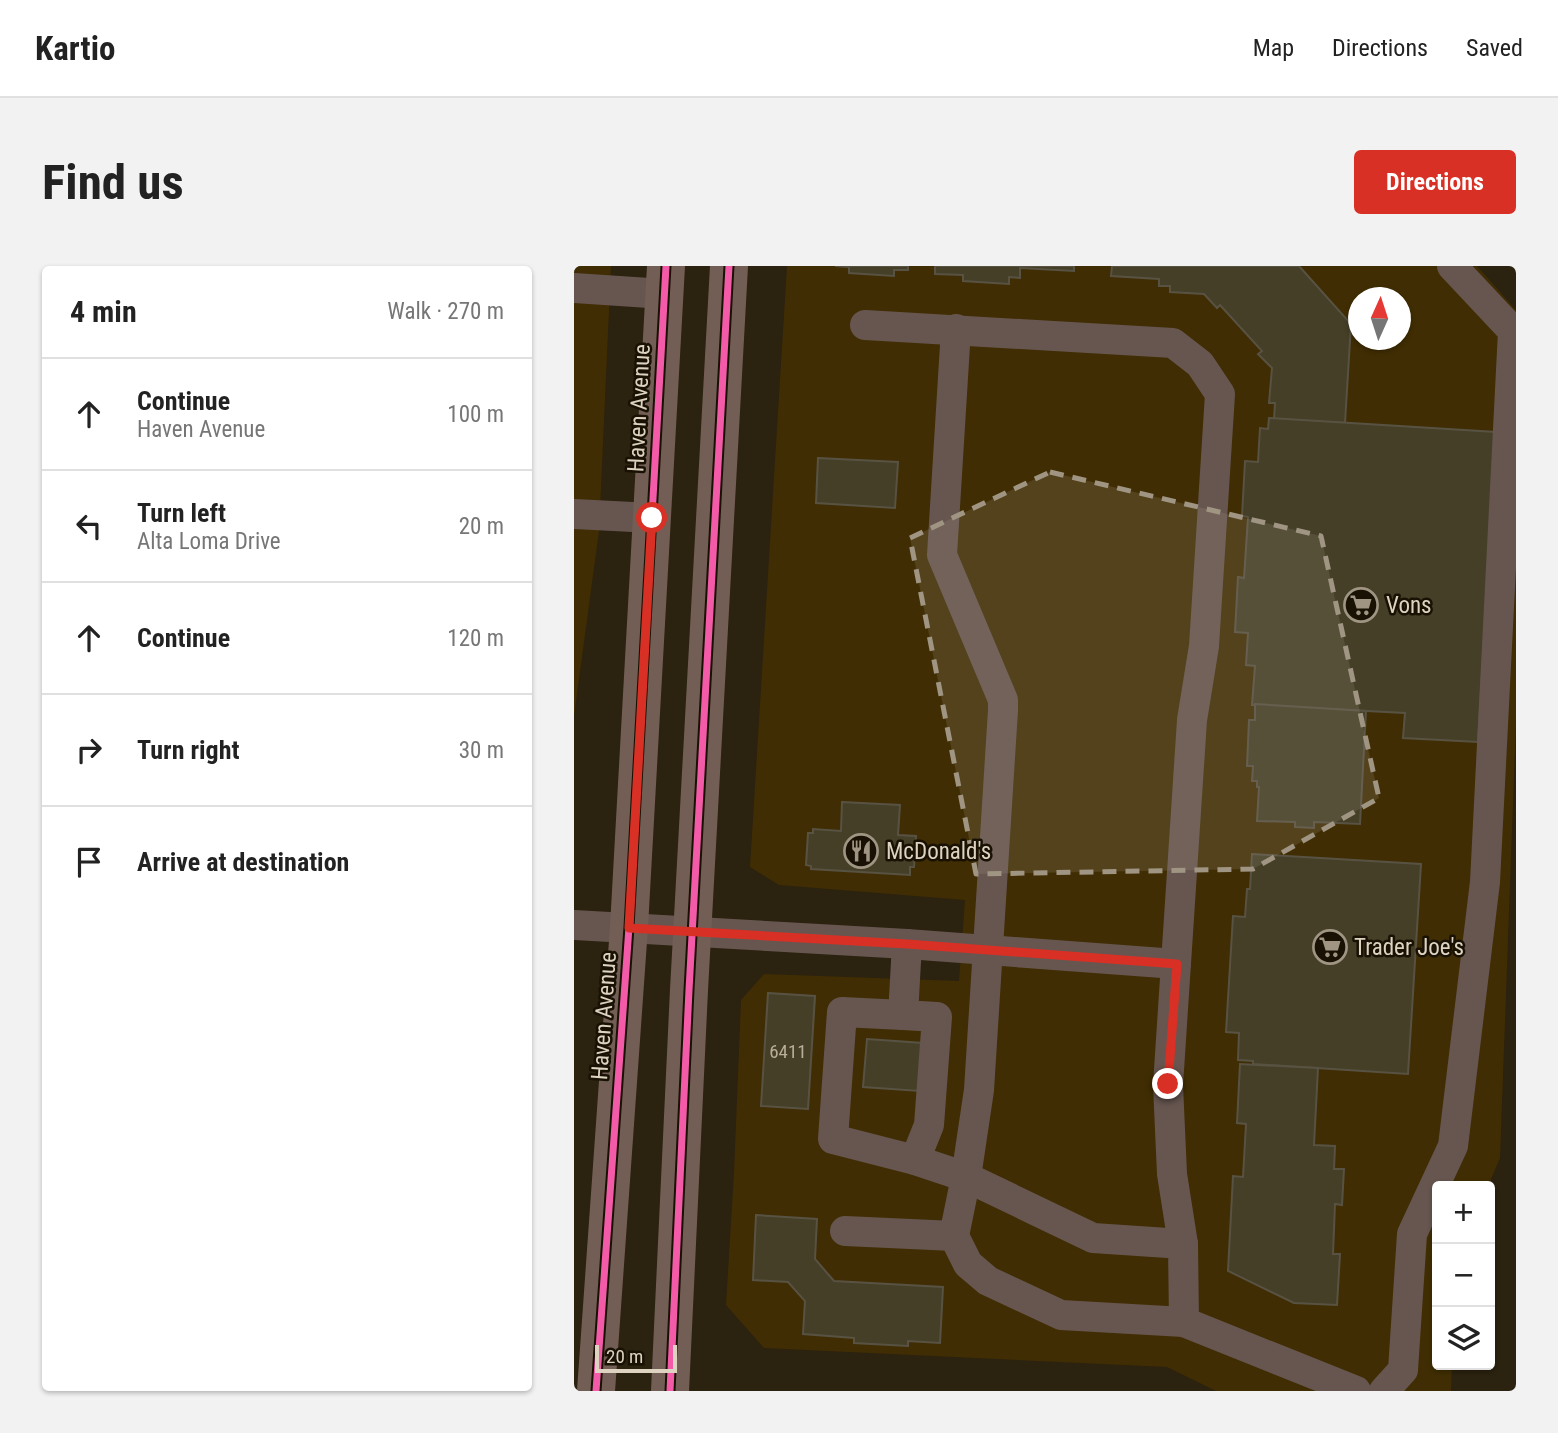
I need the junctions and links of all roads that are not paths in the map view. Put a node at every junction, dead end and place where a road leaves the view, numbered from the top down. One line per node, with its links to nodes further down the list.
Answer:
1 (729, 266): 11 (main road)
2 (1452, 266): 25 (street)
3 (665, 280): 4 (street); 8 (main road, Haven Avenue)
4 (574, 288)
5 (865, 325): 6 (street)
6 (956, 330): 13 (street); 14 (street)
7 (574, 514): 8 (street)
8 (652, 518): 10 (main road, Haven Avenue)
9 (574, 925): 10 (street)
10 (629, 928): 11 (street); 22 (main road, Haven Avenue)
11 (693, 931): 12 (street); 23 (main road)
12 (907, 944): 13 (street); 15 (street)
13 (988, 951): 14 (street); 17 (street)
14 (1177, 964): 20 (street)
15 (903, 1015): 16 (street); 16 (street)
16 (915, 1160): 17 (street)
17 (966, 1177): 19 (street); 20 (street)
18 (845, 1231): 19 (street)
19 (954, 1236): 21 (street)
20 (1183, 1244): 21 (street)
21 (1184, 1322): 24 (street)
22 (596, 1391)
23 (670, 1391)
24 (1356, 1391)
25 (1384, 1391)

